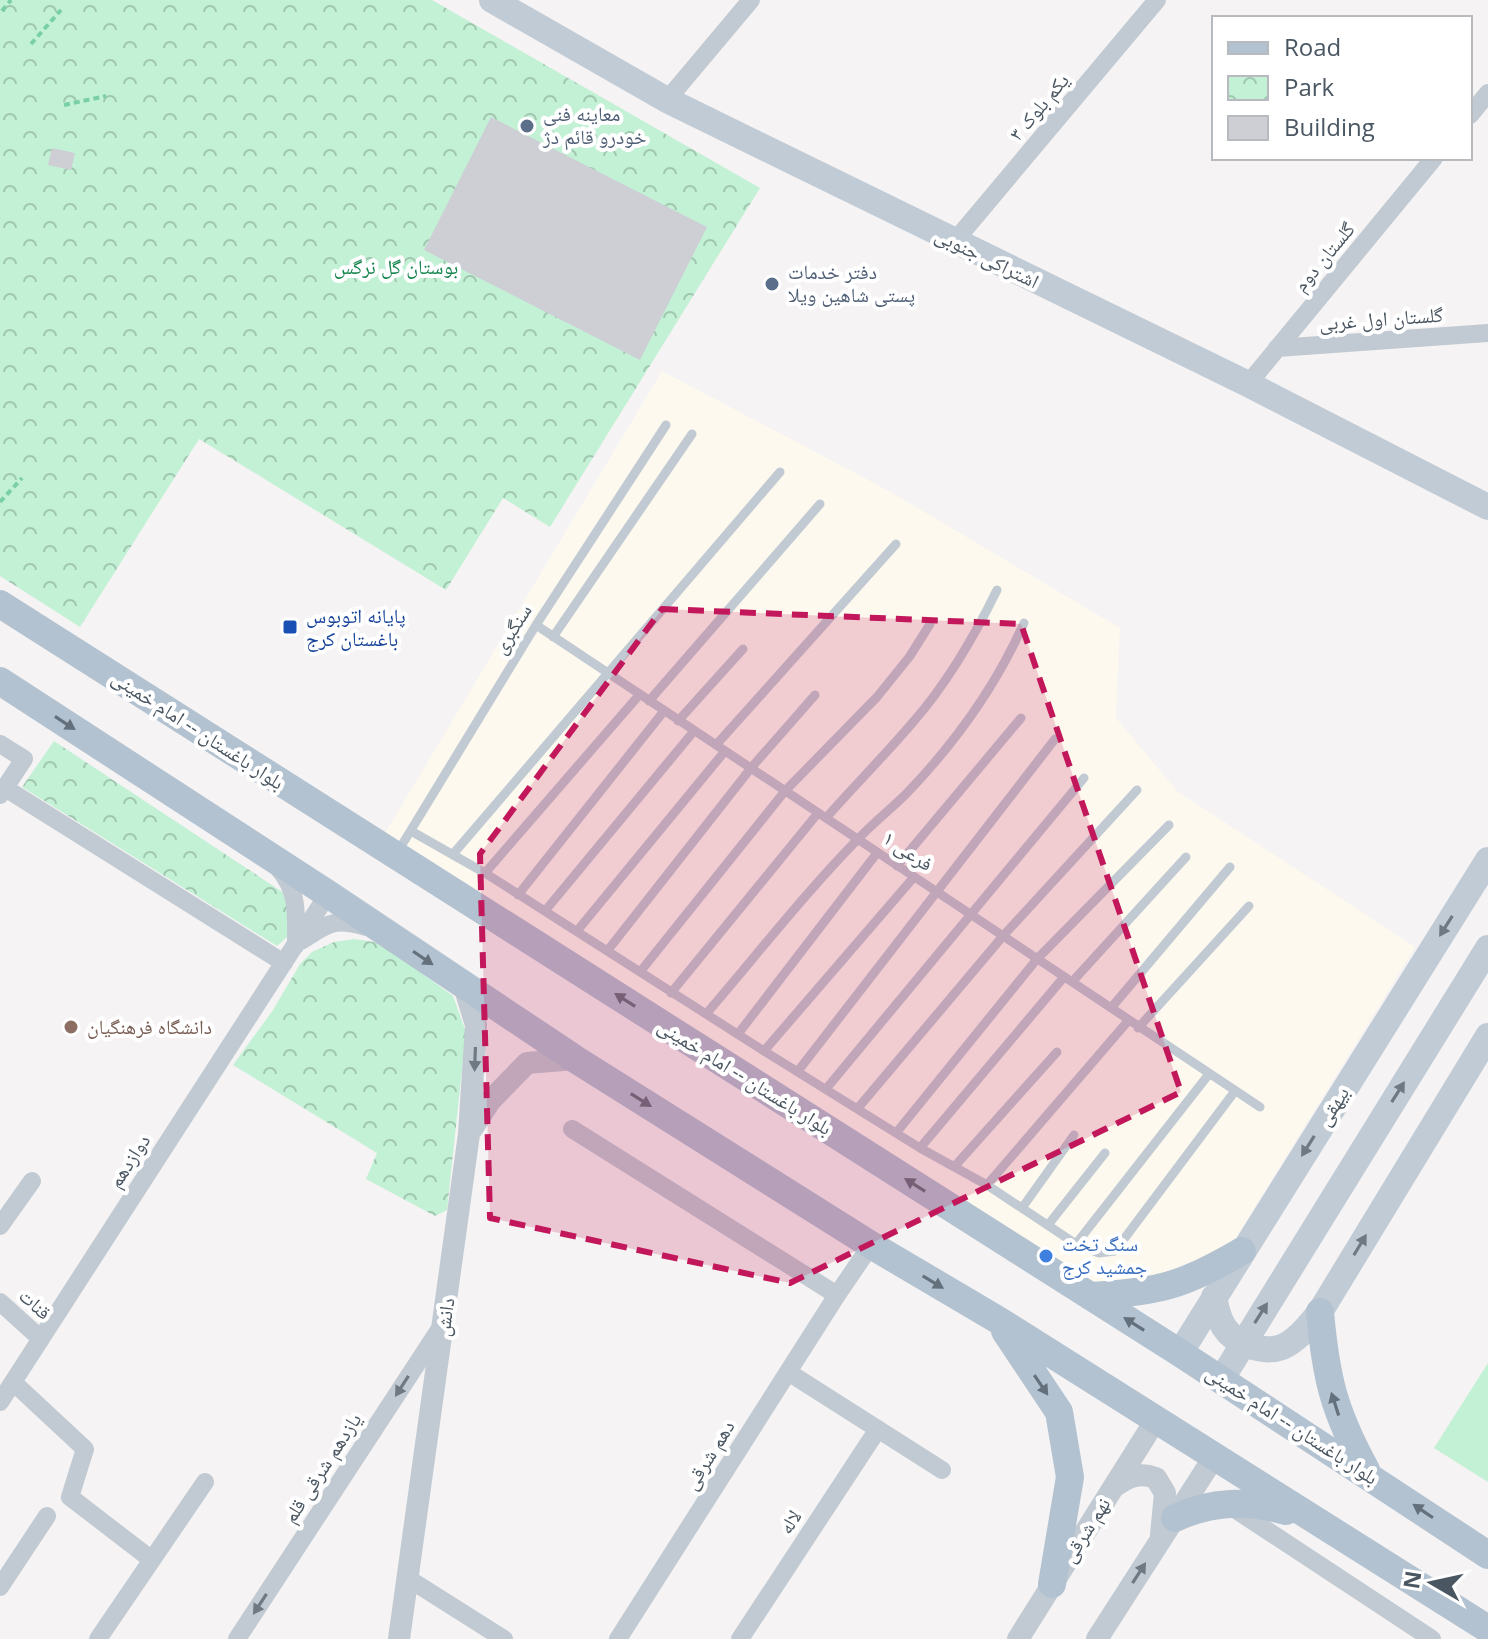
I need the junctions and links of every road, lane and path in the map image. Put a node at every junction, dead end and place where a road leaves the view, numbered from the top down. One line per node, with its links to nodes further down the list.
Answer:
1 (11, 0): 6 (path)
2 (492, 0): 10 (main road, اشتراکی جنوبی)
3 (751, 0): 10 (street)
4 (1157, 0): 14 (street, یکم بلوک ۳)
5 (61, 10): 7 (path)
6 (2, 11)
7 (31, 44)
8 (1488, 93): 12 (street)
9 (106, 96): 11 (path)
10 (667, 100): 14 (main road, اشتراکی جنوبی)
11 (64, 105)
12 (1472, 113)
13 (1432, 160): 16 (street, گلستان دوم)
14 (954, 242): 17 (main road, اشتراکی جنوبی)
15 (1488, 333): 16 (street, گلستان اول غربی)
16 (1277, 348): 17 (street, گلستان دوم)
17 (1248, 384): 24 (main road, اشتراکی جنوبی)
18 (666, 425): 30 (lane, سنگبری)
19 (692, 434): 31 (lane)
20 (780, 472): 33 (lane)
21 (22, 478): 22 (path)
22 (0, 502)
23 (820, 504): 36 (lane)
24 (1488, 507)
25 (896, 544): 43 (lane)
26 (997, 590): 50 (lane)
27 (0, 604): 57 (main road, بلوار باغستان -- امام خمینی)
28 (1024, 623): 53 (lane)
29 (930, 624): 48 (lane)
30 (536, 625): 31 (lane, ۱ فرعی); 52 (lane, سنگبری)
31 (553, 637): 33 (lane, ۱ فرعی)
32 (743, 649): 39 (lane)
33 (607, 672): 36 (lane, ۱ فرعی); 55 (lane)
34 (0, 681): 54 (main road, one-way to 54)
35 (815, 695): 45 (lane)
36 (644, 698): 37 (lane, ۱ فرعی); 62 (lane)
37 (664, 711): 39 (lane, ۱ فرعی); 66 (lane)
38 (1021, 718): 60 (lane)
39 (678, 721): 40 (lane, ۱ فرعی)
40 (694, 731): 43 (lane, ۱ فرعی); 68 (lane)
41 (1055, 739): 64 (lane)
42 (0, 744): 49 (street)
43 (716, 745): 44 (lane, ۱ فرعی)
44 (725, 751): 45 (lane, ۱ فرعی); 70 (lane)
45 (751, 768): 48 (lane, ۱ فرعی); 75 (lane)
46 (1084, 778): 69 (lane)
47 (1137, 790): 72 (lane)
48 (785, 791): 50 (lane, ۱ فرعی); 78 (lane)
49 (2, 792): 77 (street)
50 (822, 815): 53 (lane, ۱ فرعی); 81 (lane)
51 (1169, 825): 76 (lane)
52 (411, 831): 55 (lane); 57 (lane, سنگبری)
53 (857, 839): 56 (lane, ۱ فرعی); 83 (lane)
54 (264, 852): 65 (main road); 73 (street)
55 (454, 853): 62 (lane)
56 (877, 853): 60 (lane, ۱ فرعی); 86 (lane)
57 (396, 856): 113 (main road, بلوار باغستان -- امام خمینی, one-way to 57)
58 (1186, 857): 79 (lane)
59 (1488, 860): 111 (main road, بیهقی, one-way to 111)
60 (897, 866): 63 (lane, ۱ فرعی)
61 (1230, 867): 82 (lane)
62 (485, 873): 66 (lane)
63 (914, 877): 64 (lane, ۱ فرعی); 88 (lane)
64 (936, 892): 69 (lane, ۱ فرعی); 91 (lane)
65 (328, 894): 71 (main road); 73 (street, دوازدهم)
66 (518, 895): 68 (lane)
67 (1249, 906): 85 (lane)
68 (545, 911): 70 (lane)
69 (970, 914): 72 (lane, ۱ فرعی); 93 (lane)
70 (577, 931): 75 (lane)
71 (385, 932): 73 (street); 80 (main road, one-way to 80)
72 (1003, 936): 76 (lane, ۱ فرعی); 96 (lane)
73 (296, 945): 77 (street, دوازدهم)
74 (1488, 948): 120 (main road, one-way to 74)
75 (608, 950): 78 (lane)
76 (1037, 959): 79 (lane, ۱ فرعی); 98 (lane)
77 (284, 963): 119 (street, دوازدهم)
78 (640, 972): 81 (lane)
79 (1068, 980): 82 (lane, ۱ فرعی); 101 (lane)
80 (464, 986): 90 (main road); 99 (street, one-way to 99)
81 (671, 993): 83 (lane)
82 (1111, 1008): 84 (lane, ۱ فرعی)
83 (706, 1014): 86 (lane)
84 (1128, 1021): 85 (lane, ۱ فرعی); 105 (lane)
85 (1138, 1028): 92 (lane, ۱ فرعی)
86 (738, 1034): 88 (lane)
87 (1488, 1036): 116 (main road, one-way to 87)
88 (764, 1051): 91 (lane)
89 (1057, 1052): 103 (lane)
90 (575, 1059): 99 (street, دانش); 110 (main road, one-way to 110)
91 (798, 1071): 93 (lane)
92 (1209, 1074): 94 (lane, ۱ فرعی); 109 (lane)
93 (826, 1089): 96 (lane)
94 (1235, 1091): 95 (lane, ۱ فرعی); 109 (lane)
95 (1260, 1107)
96 (858, 1108): 98 (lane)
97 (572, 1129): 112 (street)
98 (896, 1133): 101 (lane)
99 (469, 1134): 118 (street, دانش)
100 (1074, 1135): 106 (lane)
101 (920, 1148): 103 (lane)
102 (1105, 1153): 107 (lane)
103 (954, 1167): 105 (lane)
104 (32, 1181): 108 (street)
105 (987, 1185): 106 (lane)
106 (1022, 1208): 107 (lane)
107 (1048, 1225): 109 (lane)
108 (0, 1226)
109 (1076, 1244)
110 (871, 1245): 112 (street, دهم شرقی); 117 (main road, one-way to 117)
111 (1242, 1251): 113 (main road); 114 (main road, بیهقی)
112 (837, 1295): 122 (street, دهم شرقی)
113 (1090, 1296): 121 (main road, بلوار باغستان -- امام خمینی, one-way to 113)
114 (1214, 1297): 120 (main road); 121 (main road, بیهقی)
115 (0, 1302): 119 (street, قنات)
116 (1320, 1312): 120 (main road); 130 (main road, one-way to 116)
117 (998, 1320): 126 (main road); 140 (main road, one-way to 140)
118 (445, 1321): 139 (street, دانش); 144 (street, یازدهم شرقی قلم, one-way to 144)
119 (41, 1339): 124 (street, دوازدهم)
120 (1242, 1343): 123 (main road)
121 (1180, 1353): 123 (main road, بلوار باغستان -- امام خمینی)
122 (788, 1372): 127 (street); 147 (street, دهم شرقی)
123 (1221, 1380): 130 (main road, بلوار باغستان -- امام خمینی)
124 (13, 1382): 125 (street, دوازدهم); 138 (street)
125 (0, 1402)
126 (1155, 1421): 128 (main road); 132 (street, نهم شرقی)
127 (878, 1429): 129 (street); 148 (street, لاله)
128 (1214, 1457): 135 (main road); 136 (street)
129 (942, 1470)
130 (1368, 1475): 137 (main road, بلوار باغستان -- امام خمینی, one-way to 130)
131 (205, 1482): 138 (street)
132 (1112, 1488): 136 (street); 140 (street, نهم شرقی)
133 (1227, 1504): 135 (main road); 136 (main road); 151 (street)
134 (47, 1516): 141 (street)
135 (1311, 1518): 142 (main road)
136 (1168, 1529): 150 (street, one-way to 136)
137 (1488, 1555)
138 (152, 1560): 143 (street)
139 (409, 1579): 145 (street, دانش); 146 (street)
140 (1052, 1584): 149 (street, نهم شرقی)
141 (0, 1587)
142 (1488, 1629)
143 (98, 1639)
144 (237, 1639)
145 (399, 1639)
146 (504, 1639)
147 (618, 1639)
148 (740, 1639)
149 (1018, 1639)
150 (1097, 1639)
151 (1432, 1639)

